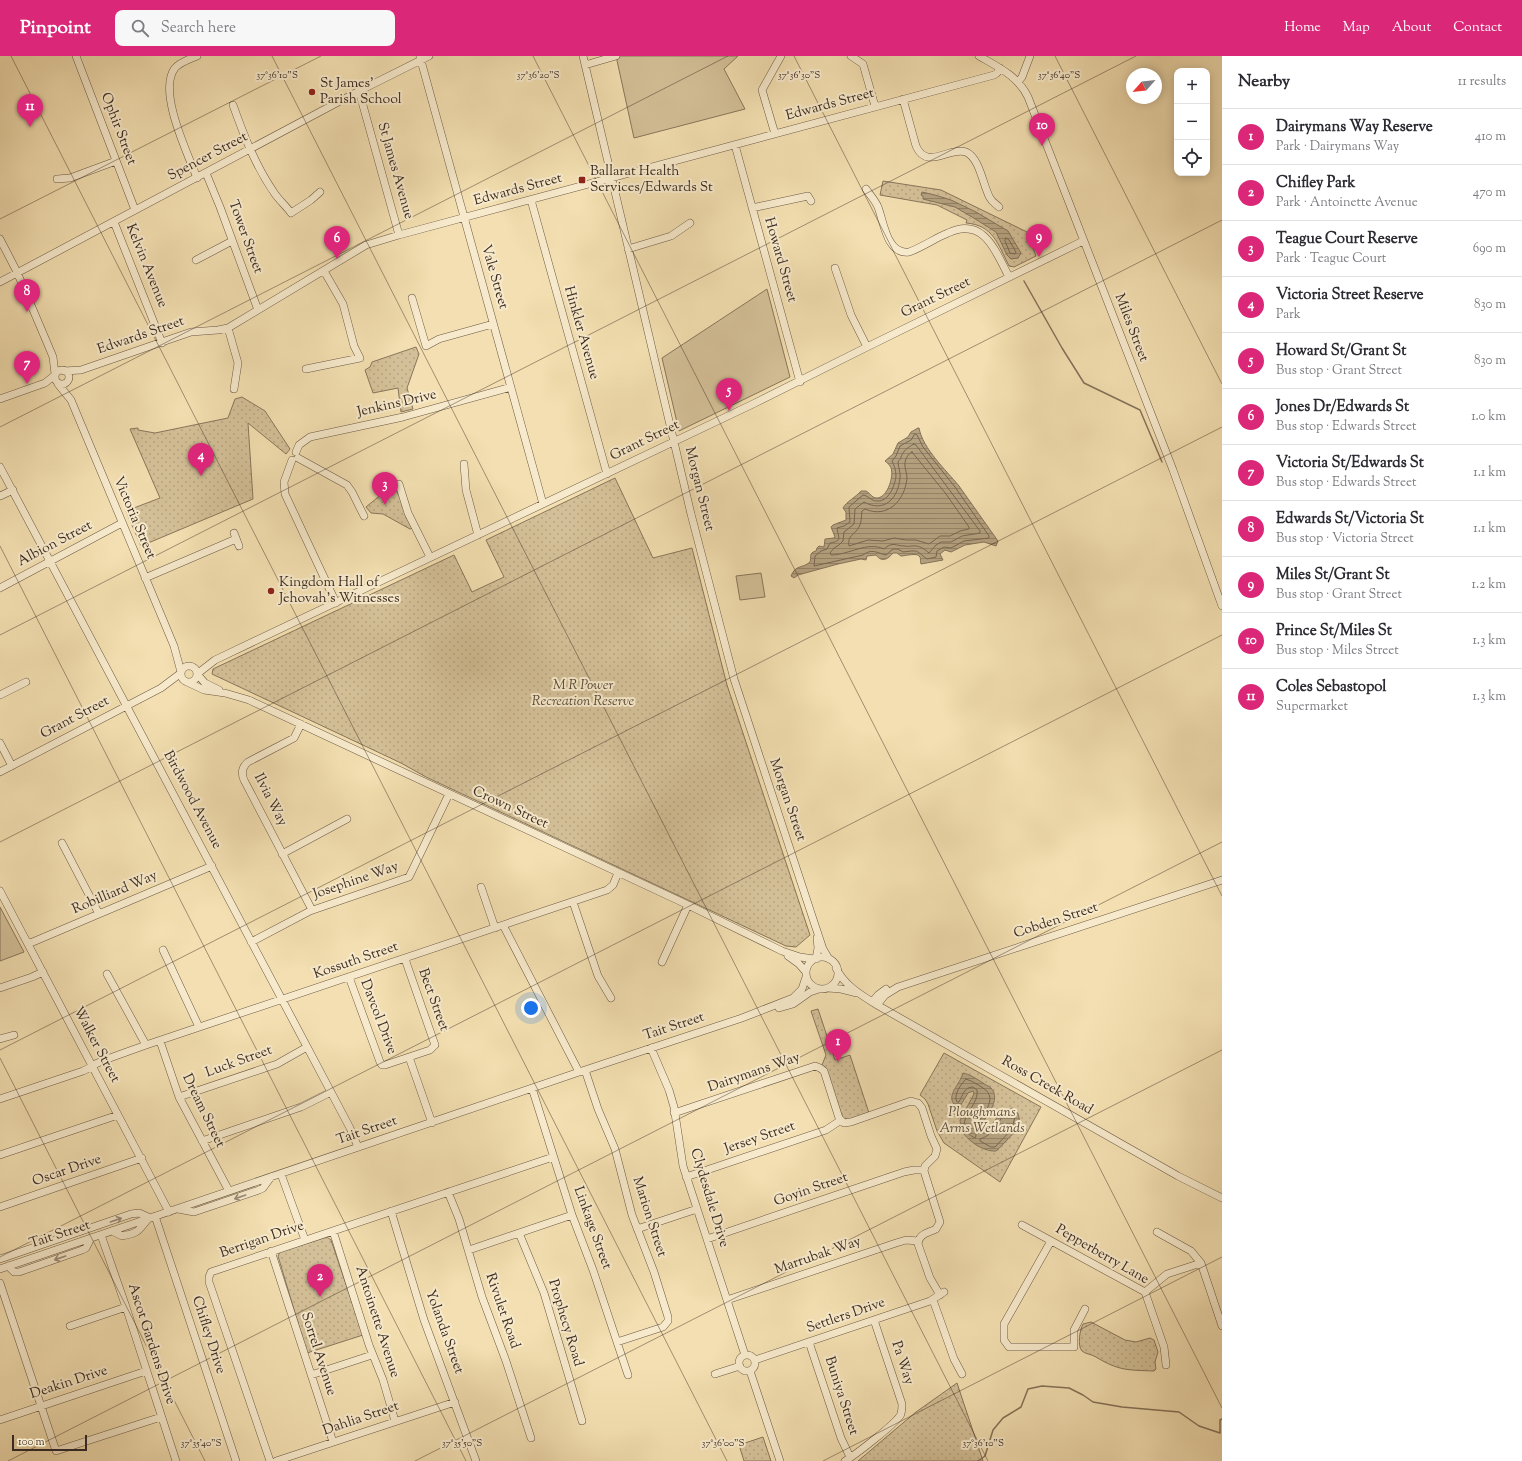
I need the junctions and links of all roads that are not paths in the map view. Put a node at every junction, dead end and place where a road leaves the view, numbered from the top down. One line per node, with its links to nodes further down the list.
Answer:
1 (76, 56): 23 (street, Ophir Street)
2 (197, 56): 25 (street)
3 (429, 56): 9 (street, Spencer Street)
4 (583, 56): 12 (street, Morgan Street)
5 (616, 56): 12 (street)
6 (781, 56): 20 (street)
7 (851, 56): 19 (street)
8 (979, 56): 11 (street, Miles Street)
9 (421, 58): 16 (street, Spencer Street); 35 (street, Vale Street)
10 (1029, 58): 15 (street)
11 (993, 64): 13 (street, Miles Street); 14 (street)
12 (585, 65): 26 (street, Morgan Street)
13 (1000, 68): 14 (street, Edwards Street); 15 (street, Miles Street)
14 (980, 78): 17 (street, Edwards Street)
15 (1016, 80): 41 (street, Miles Street)
16 (359, 91): 22 (street, Spencer Street); 38 (street, St James Avenue)
17 (903, 98): 19 (street, Edwards Street); 32 (street)
18 (233, 105): 22 (street)
19 (875, 106): 20 (street, Edwards Street)
20 (775, 134): 21 (street, Edwards Street)
21 (735, 144): 26 (street, Edwards Street); 33 (street, Howard Street)
22 (250, 149): 24 (street, Spencer Street); 29 (street)
23 (116, 161): 27 (street); 34 (street, Ophir Street)
24 (206, 173): 25 (street, Spencer Street); 40 (street, Tower Street)
25 (197, 178): 34 (street, Spencer Street)
26 (612, 178): 30 (street, Edwards Street); 42 (street, Morgan Street)
27 (57, 179)
28 (866, 189): 47 (street)
29 (320, 192)
30 (531, 200): 35 (street, Edwards Street); 72 (street, Hinkler Avenue)
31 (811, 201): 33 (street)
32 (999, 207)
33 (752, 208): 61 (street, Howard Street)
34 (135, 210): 36 (street, Spencer Street)
35 (464, 218): 38 (street, Edwards Street); 51 (street, Vale Street)
36 (114, 222): 46 (street, Spencer Street); 53 (street, Kelvin Avenue)
37 (690, 223): 42 (street)
38 (399, 235): 45 (street, Edwards Street)
39 (0, 239): 46 (street)
40 (232, 241): 43 (street); 50 (street, Tower Street)
41 (1084, 241): 47 (street, Grant Street); 86 (street, Miles Street)
42 (628, 248): 68 (street, Morgan Street)
43 (196, 260)
44 (835, 268): 54 (street)
45 (324, 271): 50 (street, Edwards Street); 56 (street)
46 (17, 272): 48 (street, Spencer Street); 55 (street)
47 (1008, 277): 54 (street, Grant Street)
48 (0, 282)
49 (412, 298): 51 (street)
50 (258, 310): 52 (street, Edwards Street)
51 (493, 324): 64 (street, Vale Street)
52 (228, 328): 53 (street, Edwards Street); 65 (street)
53 (162, 343): 57 (street, Edwards Street)
54 (867, 347): 61 (street, Grant Street)
55 (52, 354): 58 (street); 59 (street)
56 (306, 369)
57 (81, 370): 58 (street, Edwards Street); 60 (street, Edwards Street)
58 (64, 371): 59 (street); 60 (street)
59 (55, 374): 62 (street); 63 (street)
60 (68, 380): 62 (street); 67 (street, Victoria Street)
61 (800, 382): 68 (street, Grant Street)
62 (58, 383): 63 (street); 67 (street, Victoria Street)
63 (43, 384): 66 (street)
64 (511, 387): 69 (street, Jenkins Drive); 76 (street, Vale Street)
65 (234, 389)
66 (0, 400)
67 (71, 400): 78 (street, Victoria Street)
68 (674, 442): 72 (street, Grant Street); 115 (street, Morgan Street)
69 (295, 457): 77 (street); 85 (street, Jenkins Drive)
70 (464, 464): 79 (street)
71 (0, 467): 74 (street, Birdwood Avenue)
72 (607, 474): 76 (street, Grant Street)
73 (399, 484): 81 (street)
74 (13, 490): 75 (street); 82 (street, Birdwood Avenue)
75 (0, 496)
76 (543, 504): 79 (street, Grant Street)
77 (364, 516)
78 (122, 523): 82 (street, Albion Street); 83 (street, Victoria Street)
79 (478, 535): 81 (street, Grant Street)
80 (236, 539): 83 (street)
81 (430, 557): 85 (street, Grant Street)
82 (50, 561): 84 (street, Albion Street); 97 (street, Birdwood Avenue)
83 (145, 578): 87 (street, Victoria Street)
84 (0, 588)
85 (336, 603): 88 (street, Grant Street)
86 (1222, 606)
87 (174, 646): 89 (street, Victoria Street); 90 (street, Victoria Street)
88 (215, 660): 89 (street, Grant Street); 91 (street, Grant Street)
89 (190, 666): 90 (street); 91 (street)
90 (181, 672): 93 (street); 94 (street, Grant Street)
91 (197, 674): 93 (street); 95 (street, Crown Street)
92 (26, 682): 96 (street)
93 (186, 682): 94 (street, Grant Street); 95 (street, Crown Street)
94 (161, 688): 97 (street, Grant Street)
95 (225, 692): 98 (street, Crown Street)
96 (0, 695)
97 (126, 706): 100 (street, Grant Street); 106 (street, Birdwood Avenue)
98 (301, 724): 102 (street, Crown Street); 105 (street, Ilvia Way)
99 (0, 743): 100 (street)
100 (12, 766): 101 (street, Grant Street)
101 (0, 772)
102 (449, 794): 107 (street, Crown Street); 113 (street, Josephine Way)
103 (347, 819): 105 (street)
104 (62, 843): 114 (street)
105 (282, 854): 113 (street, Ilvia Way)
106 (212, 866): 114 (street, Robilliard Way); 118 (street, Birdwood Avenue)
107 (618, 873): 111 (street, Kossuth Street); 112 (street, Crown Street)
108 (1222, 880): 136 (street, Cobden Street)
109 (481, 887): 117 (street)
110 (0, 890): 119 (street, Walker Street)
111 (574, 902): 116 (street, Kossuth Street); 134 (street)
112 (688, 906): 121 (street, Crown Street); 125 (street)
113 (312, 910): 118 (street, Josephine Way)
114 (99, 914): 119 (street, Robilliard Way)
115 (814, 922): 123 (street, Morgan Street); 124 (street, Morgan Street)
116 (503, 925): 117 (street, Kossuth Street); 147 (street, Marion Street)
117 (495, 928): 122 (street, Kossuth Street)
118 (251, 942): 135 (street, Birdwood Avenue)
119 (28, 944): 127 (street, Walker Street)
120 (163, 950): 138 (street)
121 (782, 951): 123 (street, Crown Street); 129 (street, Crown Street)
122 (405, 959): 130 (street, Kossuth Street); 145 (street, Bect Street)
123 (815, 959): 124 (street); 129 (street)
124 (829, 959): 126 (street)
125 (662, 962)
126 (836, 968): 132 (street); 133 (street)
127 (43, 972): 131 (street); 146 (street, Walker Street)
128 (107, 974): 142 (street)
129 (806, 975): 132 (street); 137 (street, Tait Street)
130 (349, 977): 135 (street, Kossuth Street); 145 (street, Davcol Drive)
131 (0, 988)
132 (824, 989): 133 (street); 137 (street, Tait Street)
133 (861, 995): 136 (street, Ross Creek Road)
134 (611, 998)
135 (283, 1000): 138 (street, Kossuth Street); 143 (street, Birdwood Avenue)
136 (875, 1003): 167 (street, Ross Creek Road)
137 (742, 1018): 144 (street, Tait Street)
138 (199, 1028): 141 (street, Kossuth Street)
139 (14, 1035): 140 (street)
140 (0, 1039)
141 (160, 1041): 142 (street, Kossuth Street); 150 (street, Dream Street)
142 (146, 1045): 146 (street, Kossuth Street)
143 (307, 1047): 149 (street, Birdwood Avenue); 150 (street, Luck Street)
144 (651, 1048): 147 (street, Tait Street); 152 (street, Clydesdale Drive)
145 (409, 1057): 155 (street, Davcol Drive)
146 (93, 1066): 151 (street, Kossuth Street); 153 (street, Walker Street)
147 (582, 1071): 148 (street, Tait Street); 176 (street, Marion Street)
148 (532, 1088): 155 (street, Tait Street); 159 (street, Linkage Street)
149 (331, 1092): 156 (street); 157 (street, Birdwood Avenue)
150 (179, 1097): 156 (street, Dream Street)
151 (0, 1099)
152 (674, 1113): 154 (street, Dairymans Way); 164 (street, Clydesdale Drive)
153 (118, 1115): 158 (street); 160 (street, Walker Street)
154 (841, 1120): 161 (street); 164 (street, Jersey Street)
155 (432, 1122): 157 (street, Tait Street)
156 (202, 1141): 165 (street, Dream Street)
157 (358, 1147): 162 (street, Tait Street)
158 (0, 1155)
159 (553, 1157): 166 (street, Berrigan Drive); 173 (street, Linkage Street)
160 (142, 1158): 168 (street, Oscar Drive); 172 (street, Walker Street)
161 (924, 1170): 181 (street, Goyin Street); 183 (street)
162 (281, 1174): 163 (street, Tait Street); 182 (street)
163 (271, 1177): 165 (street, Tait Street); 170 (street, one-way to 170)
164 (686, 1177): 169 (street, Clydesdale Drive)
165 (229, 1191): 170 (street, Tait Street)
166 (448, 1192): 171 (street, Berrigan Drive); 185 (street, Rivulet Road)
167 (1222, 1198)
168 (0, 1207)
169 (697, 1208): 176 (street); 181 (street, Clydesdale Drive)
170 (177, 1209): 172 (street, Tait Street)
171 (391, 1211): 177 (street, Berrigan Drive); 212 (street, Yolanda Street)
172 (169, 1212): 174 (street, Tait Street)
173 (572, 1215): 179 (street); 199 (street, Linkage Street)
174 (151, 1218): 180 (street, Tait Street); 187 (street, one-way to 174); 222 (street, Chifley Drive)
175 (1022, 1225): 184 (street, Pepperberry Lane)
176 (637, 1229): 199 (street, Marion Street)
177 (334, 1231): 182 (street, Berrigan Drive); 201 (street, Antoinette Avenue)
178 (1157, 1232): 188 (street)
179 (519, 1234): 185 (street); 217 (street, Prophecy Road)
180 (101, 1235): 189 (street, Tait Street); 194 (street, Ascot Gardens Drive)
181 (707, 1239): 192 (street, Clydesdale Drive)
182 (304, 1240): 186 (street, Berrigan Drive)
183 (918, 1241): 192 (street, Marrubak Way); 193 (street, Settlers Drive)
184 (1051, 1241): 191 (street, Pepperberry Lane); 195 (street)
185 (469, 1250): 218 (street, Rivulet Road)
186 (271, 1251): 210 (street, Sorrel Avenue); 223 (street, Berrigan Drive)
187 (0, 1259)
188 (1201, 1263): 191 (street); 198 (street)
189 (0, 1268)
190 (0, 1283): 213 (street)
191 (1145, 1292): 204 (street, Pepperberry Lane)
192 (727, 1300): 202 (street, Clydesdale Drive)
193 (933, 1300): 196 (street, Settlers Drive); 209 (street)
194 (126, 1306): 197 (street); 207 (street, Ascot Gardens Drive)
195 (1085, 1310)
196 (874, 1320): 200 (street, Settlers Drive); 220 (street, Pa Way)
197 (70, 1326)
198 (1222, 1326)
199 (617, 1342): 211 (street, Linkage Street)
200 (810, 1342): 203 (street, Settlers Drive); 220 (street, Buniya Street)
201 (372, 1355): 210 (street); 216 (street, Antoinette Avenue)
202 (745, 1355): 203 (street); 205 (street)
203 (755, 1360): 206 (street)
204 (1166, 1365)
205 (740, 1366): 206 (street); 208 (street)
206 (750, 1370): 226 (street)
207 (146, 1371): 213 (street, Deakin Drive); 214 (street, Ascot Gardens Drive)
208 (715, 1374)
209 (962, 1374)
210 (311, 1375): 219 (street, Sorrel Avenue)
211 (628, 1375)
212 (454, 1402): 216 (street, Dahlia Street); 225 (street, Yolanda Street)
213 (40, 1406): 214 (street); 215 (street, Deakin Drive)
214 (161, 1417): 221 (street, Ascot Gardens Drive)
215 (0, 1420)
216 (395, 1421): 219 (street, Dahlia Street)
217 (582, 1421)
218 (531, 1438)
219 (333, 1442): 224 (street, Dahlia Street)
220 (847, 1459)
221 (176, 1461)
222 (236, 1461)
223 (270, 1461)
224 (276, 1461)
225 (476, 1461)
226 (780, 1461)

